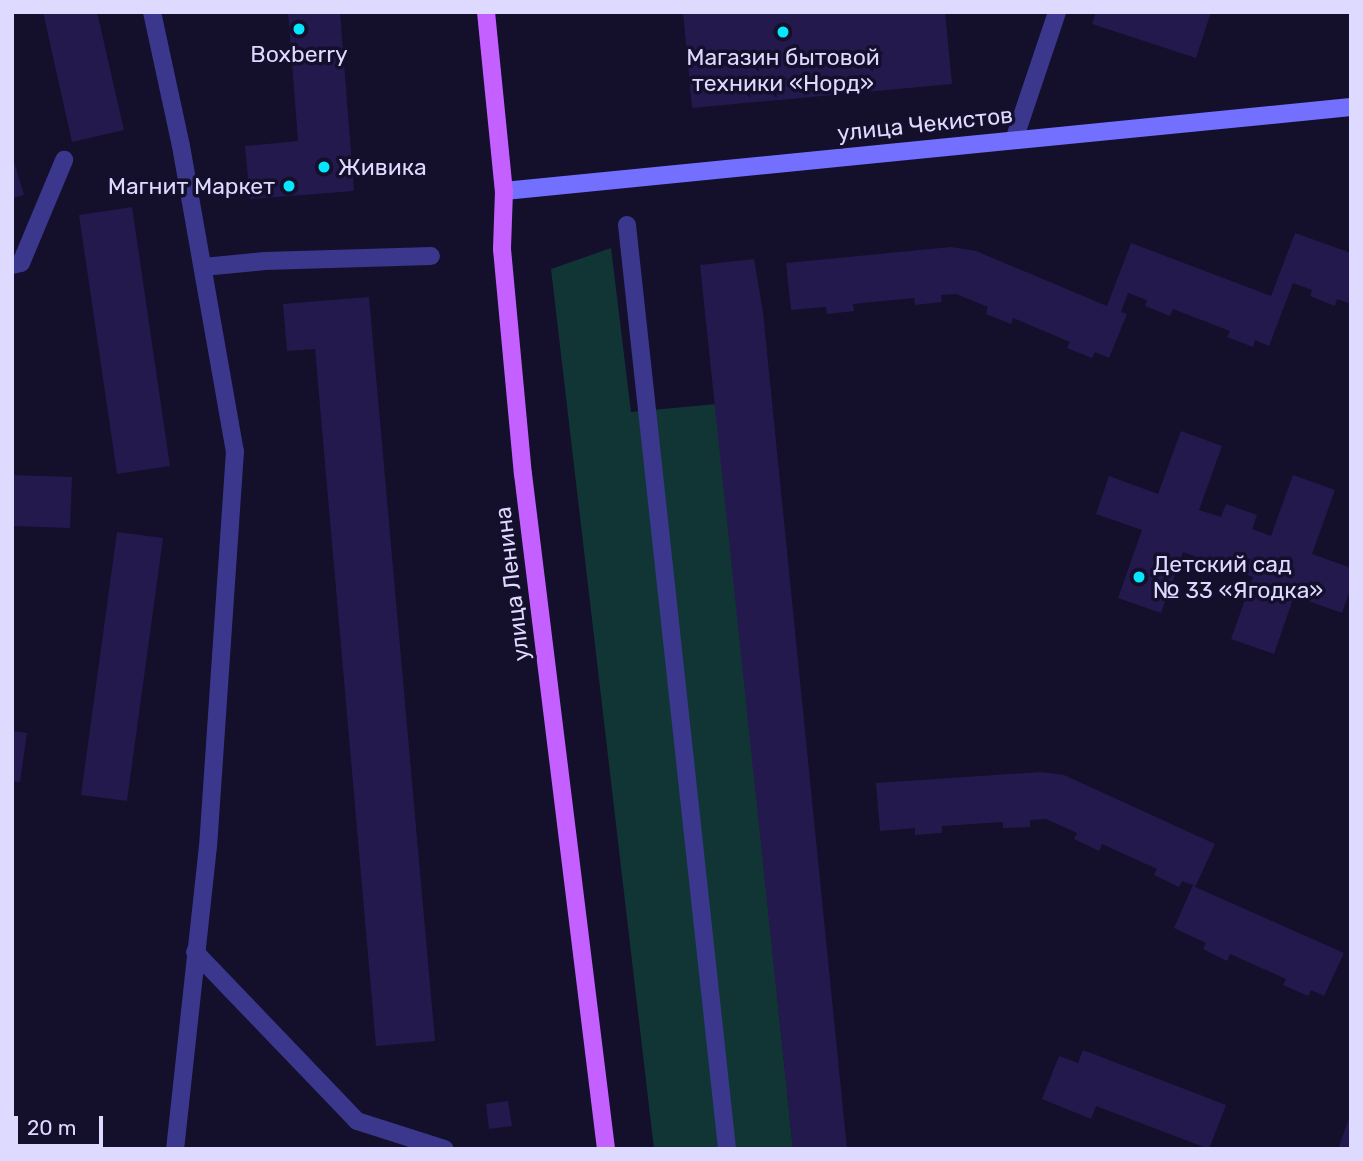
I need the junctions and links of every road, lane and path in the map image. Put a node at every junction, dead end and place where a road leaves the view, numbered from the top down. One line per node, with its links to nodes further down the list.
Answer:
1 (152, 12): 11 (street)
2 (486, 12): 7 (main road, улица Ленина)
3 (1057, 12): 5 (street)
4 (1351, 107): 5 (street, улица Чекистов)
5 (1014, 139): 7 (street, улица Чекистов)
6 (64, 160): 10 (street)
7 (504, 191): 15 (main road, улица Ленина)
8 (627, 225): 16 (street)
9 (431, 256): 11 (street)
10 (12, 265)
11 (203, 267): 12 (street)
12 (195, 952): 13 (street); 14 (street)
13 (175, 1149)
14 (445, 1149)
15 (606, 1149)
16 (727, 1149)

